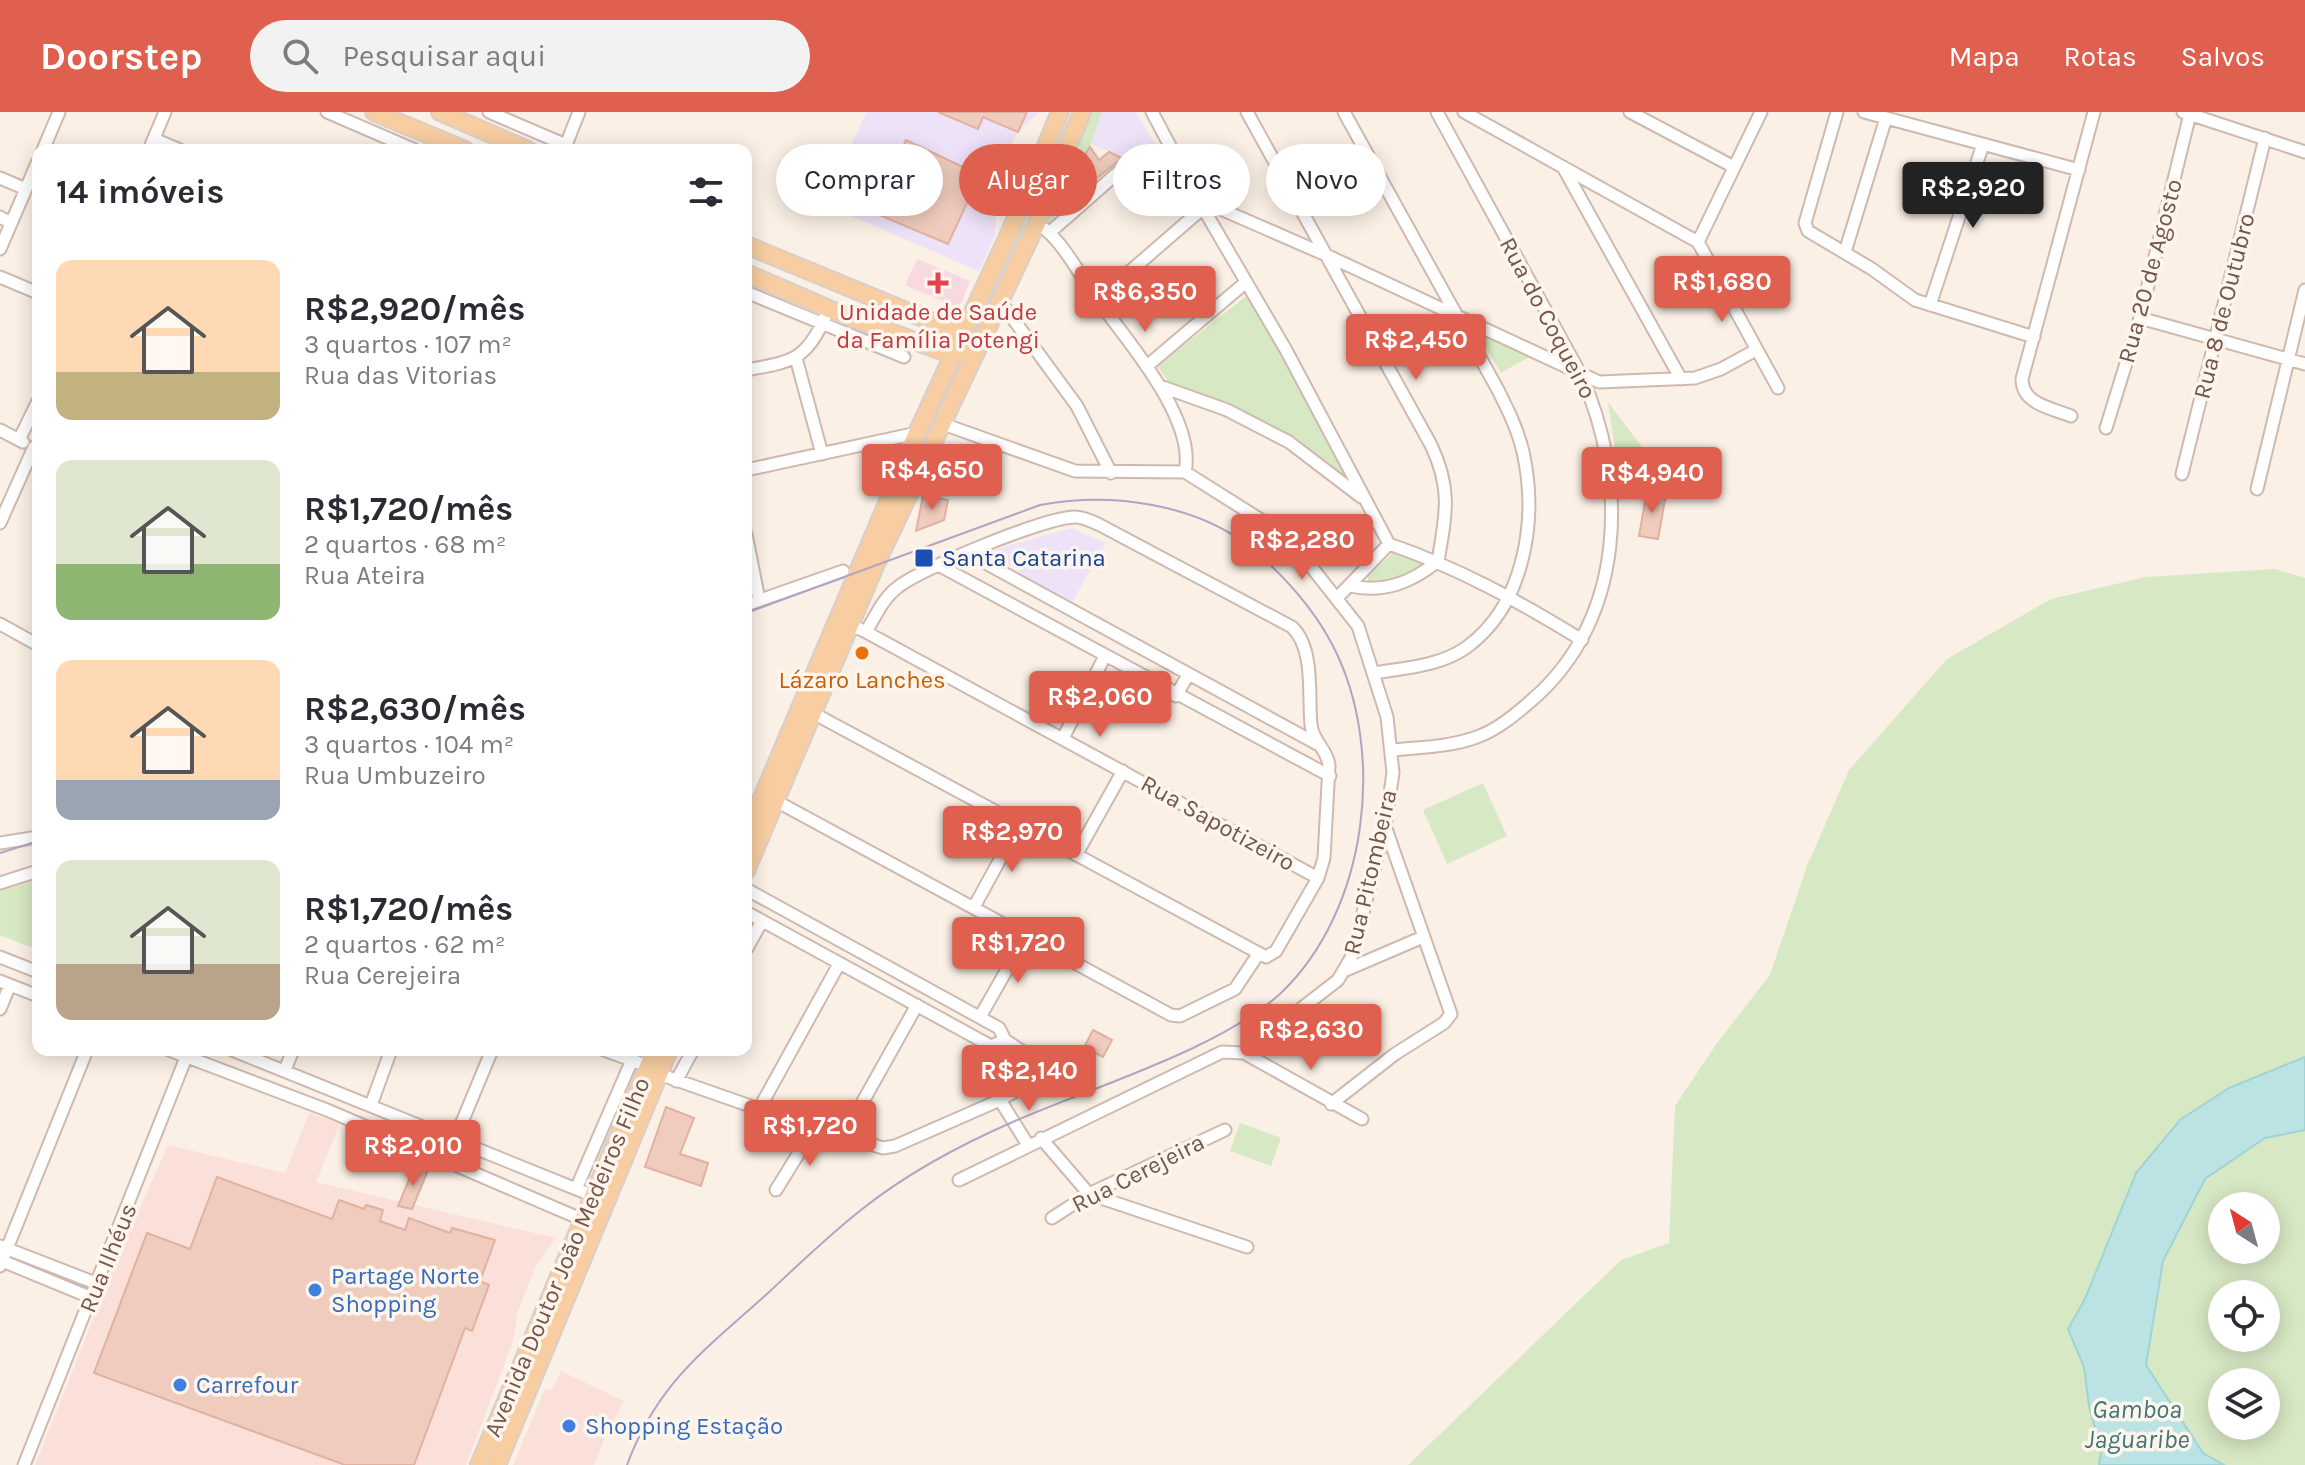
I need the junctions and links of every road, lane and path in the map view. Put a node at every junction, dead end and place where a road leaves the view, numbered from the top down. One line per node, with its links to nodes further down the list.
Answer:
1 (59, 112): 25 (street)
2 (165, 112): 26 (street)
3 (327, 112): 27 (street)
4 (430, 112): 23 (main road)
5 (440, 112): 29 (main road)
6 (489, 112): 30 (street)
7 (579, 112): 31 (street)
8 (1060, 112): 64 (main road)
9 (1152, 112): 32 (street)
10 (1247, 112): 51 (street)
11 (1344, 112): 62 (street)
12 (1437, 112): 77 (street, Rua do Coqueiro)
13 (1464, 112): 35 (street)
14 (1630, 112): 36 (street)
15 (1761, 112): 36 (street)
16 (1837, 112): 50 (street)
17 (1864, 112): 22 (street)
18 (2094, 112): 37 (street)
19 (378, 113): 23 (main road)
20 (2186, 113): 24 (street); 63 (street, Rua 20 de Agosto)
21 (1076, 116): 46 (main road)
22 (1886, 118): 33 (street); 50 (street)
23 (422, 132): 28 (main road)
24 (2265, 138): 34 (street); 67 (street, Rua 8 de Outubro)
25 (46, 144)
26 (151, 144)
27 (401, 144)
28 (450, 144)
29 (514, 144)
30 (557, 144)
31 (567, 144)
32 (1169, 144)
33 (1983, 144): 37 (street); 59 (street)
34 (2305, 152)
35 (1563, 167): 47 (street); 78 (street)
36 (1734, 167): 47 (street)
37 (2079, 170): 65 (street)
38 (32, 175): 41 (street)
39 (1113, 176): 46 (street)
40 (0, 178): 41 (street)
41 (26, 189): 45 (street)
42 (1188, 216): 58 (street)
43 (1208, 216): 54 (street)
44 (1230, 216): 51 (street)
45 (6, 220): 49 (street)
46 (1043, 228): 58 (street); 60 (main road)
47 (1698, 242): 69 (street)
48 (752, 247): 64 (main road)
49 (0, 249)
50 (1845, 252): 59 (street)
51 (1326, 255): 62 (street); 101 (street)
52 (752, 276): 61 (main road)
53 (0, 277): 55 (street)
54 (1245, 283): 75 (street); 97 (street)
55 (32, 290)
56 (2305, 290): 73 (street)
57 (752, 294): 61 (street)
58 (1097, 300): 75 (street)
59 (1930, 305): 65 (street)
60 (998, 306): 68 (main road); 94 (street)
61 (825, 316): 66 (main road); 71 (street); 72 (street)
62 (1456, 316): 77 (street); 106 (street)
63 (2140, 318): 67 (street); 85 (street, Rua 20 de Agosto)
64 (962, 334): 68 (main road); 70 (main road)
65 (2034, 337): 83 (street)
66 (915, 340): 70 (main road); 79 (main road)
67 (2215, 340): 73 (street); 95 (street, Rua 8 de Outubro)
68 (976, 348): 70 (main road); 84 (main road)
69 (1756, 350): 78 (street); 81 (street)
70 (952, 355): 79 (main road)
71 (904, 357)
72 (796, 358): 76 (street); 90 (street)
73 (2288, 360): 74 (street); 96 (street)
74 (2305, 364)
75 (1147, 366): 80 (street)
76 (752, 369)
77 (1581, 375): 78 (street); 112 (street, Rua do Coqueiro)
78 (1681, 379)
79 (941, 381): 87 (main road)
80 (1160, 386): 93 (street); 97 (street)
81 (1778, 388)
82 (32, 413): 88 (street)
83 (2071, 416)
84 (943, 424): 94 (street); 111 (main road)
85 (2106, 428)
86 (0, 430): 88 (street)
87 (917, 433): 90 (street); 125 (main road)
88 (19, 440): 89 (street)
89 (32, 446)
90 (822, 454): 92 (street)
91 (32, 456): 98 (street)
92 (752, 469)
93 (1185, 472): 94 (street); 107 (street, Rua Pitombeira)
94 (1111, 473)
95 (2182, 474)
96 (2257, 489)
97 (1366, 501): 99 (street)
98 (0, 523)
99 (1389, 544): 101 (street); 105 (street)
100 (967, 553): 103 (street); 116 (street); 120 (street)
101 (1438, 561): 105 (street); 106 (street)
102 (752, 564): 108 (street)
103 (940, 566): 111 (street); 114 (street)
104 (843, 571): 108 (street)
105 (1350, 586): 107 (street)
106 (1511, 597): 112 (street); 115 (street)
107 (1337, 598): 115 (street, Rua Pitombeira)
108 (759, 600): 109 (street)
109 (752, 603)
110 (0, 624): 113 (street)
111 (858, 628): 118 (main road); 119 (street, Rua Sapotizeiro)
112 (1582, 640): 121 (street, Rua do Coqueiro)
113 (32, 642)
114 (1105, 656): 117 (street); 119 (street)
115 (1374, 673): 121 (street, Rua Pitombeira)
116 (1188, 675): 117 (street); 120 (street)
117 (1176, 696): 123 (street)
118 (813, 713): 124 (main road); 126 (street)
119 (1063, 738): 122 (street, Rua Sapotizeiro)
120 (1319, 745): 123 (street)
121 (1393, 750): 127 (street, Rua Pitombeira)
122 (1123, 771): 130 (street); 133 (street, Rua Sapotizeiro)
123 (1330, 776): 133 (street)
124 (776, 801): 131 (main road); 136 (street)
125 (752, 821)
126 (1020, 823): 130 (street); 136 (street)
127 (1385, 826): 140 (street); 146 (street, Rua Pitombeira)
128 (32, 838): 129 (street)
129 (0, 843)
130 (1076, 855): 142 (street)
131 (752, 857)
132 (32, 873): 134 (street)
133 (1318, 878): 142 (street)
134 (0, 883)
135 (752, 892): 151 (street)
136 (974, 907): 139 (street)
137 (752, 915): 138 (street)
138 (762, 921): 141 (street); 144 (street)
139 (1026, 936): 142 (street); 151 (street)
140 (1423, 937): 146 (street); 167 (street)
141 (752, 939)
142 (1262, 955)
143 (0, 957): 145 (street)
144 (839, 964): 149 (street); 169 (street)
145 (32, 970)
146 (1346, 970): 153 (street, Rua Pitombeira)
147 (5, 983): 148 (street); 150 (street)
148 (32, 994)
149 (917, 1005): 152 (street); 173 (street)
150 (0, 1009)
151 (980, 1017): 152 (street)
152 (1005, 1040): 166 (street)
153 (1244, 1053): 167 (street); 174 (street, Rua Pitombeira)
154 (84, 1056): 184 (street)
155 (187, 1056): 188 (street, Rua Ilhéus)
156 (193, 1056): 182 (street)
157 (248, 1056): 164 (street)
158 (291, 1056): 164 (street)
159 (389, 1056): 168 (street)
160 (490, 1056): 175 (street)
161 (626, 1056): 163 (street)
162 (690, 1056): 165 (street)
163 (648, 1062): 165 (street); 179 (main road, Avenida Doutor João Medeiros Filho); 187 (main road, Avenida Doutor João Medeiros Filho)
164 (285, 1070): 168 (street)
165 (676, 1081): 169 (street)
166 (1000, 1100): 173 (street); 176 (street)
167 (1331, 1104): 170 (street)
168 (371, 1105): 175 (street)
169 (759, 1109): 171 (street)
170 (1362, 1119)
171 (815, 1127): 173 (street); 178 (street)
172 (1225, 1130): 180 (street, Rua Cerejeira)
173 (843, 1137)
174 (1041, 1138): 176 (street, Rua Pitombeira); 180 (street)
175 (455, 1139): 179 (street)
176 (1028, 1145): 177 (street, Rua Pitombeira)
177 (959, 1180)
178 (776, 1190)
179 (584, 1192): 182 (main road, Avenida Doutor João Medeiros Filho); 187 (main road)
180 (1089, 1194): 181 (street, Rua Cerejeira); 183 (street)
181 (1052, 1218)
182 (581, 1219): 186 (main road, Avenida Doutor João Medeiros Filho)
183 (1247, 1247)
184 (4, 1248): 185 (street); 188 (street)
185 (1, 1262): 189 (street)
186 (564, 1262): 190 (main road); 192 (main road, Avenida Doutor João Medeiros Filho)
187 (575, 1282): 190 (main road, Avenida Doutor João Medeiros Filho)
188 (98, 1284): 189 (street, Rua Ilhéus)
189 (92, 1298): 191 (street, Rua Ilhéus)
190 (555, 1331): 193 (main road, Avenida Doutor João Medeiros Filho)
191 (24, 1465)
192 (479, 1465)
193 (497, 1465)

